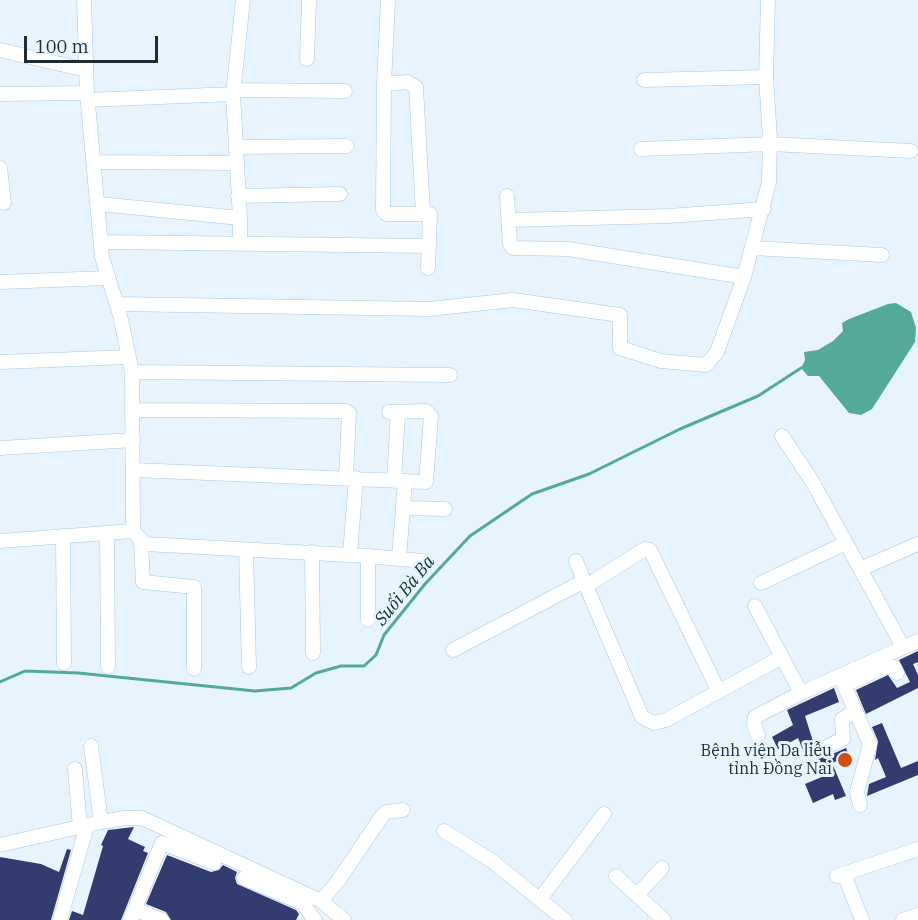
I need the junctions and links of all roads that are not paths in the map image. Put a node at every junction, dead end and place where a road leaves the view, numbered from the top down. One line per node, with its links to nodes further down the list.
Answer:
1 (84, 0): 8 (street)
2 (243, 0): 13 (street)
3 (309, 0): 7 (street)
4 (388, 0): 11 (street)
5 (768, 0): 9 (street)
6 (0, 50): 8 (street)
7 (307, 59)
8 (86, 70): 15 (street)
9 (766, 77): 10 (street); 16 (street)
10 (644, 81)
11 (384, 84): 30 (street); 30 (street)
12 (345, 91): 13 (street)
13 (233, 92): 15 (street); 18 (street)
14 (0, 94): 15 (street)
15 (88, 96): 21 (street)
16 (770, 144): 19 (street); 20 (street); 29 (street)
17 (347, 146): 18 (street)
18 (236, 147): 22 (street)
19 (641, 149)
20 (911, 151)
21 (95, 162): 22 (street); 28 (street)
22 (237, 163): 25 (street)
23 (0, 168): 27 (street)
24 (340, 194): 25 (street)
25 (238, 196): 31 (street)
26 (507, 196): 32 (street)
27 (4, 203)
28 (99, 204): 31 (street); 33 (street)
29 (764, 209): 32 (street); 36 (street)
30 (423, 213): 35 (street)
31 (240, 218): 34 (street)
32 (510, 220): 39 (street)
33 (101, 242): 34 (street); 40 (street)
34 (240, 243): 35 (street)
35 (428, 246): 38 (street)
36 (752, 248): 37 (street); 39 (street)
37 (882, 255)
38 (428, 268)
39 (744, 277): 42 (street)
40 (108, 278): 41 (street); 42 (street)
41 (0, 282)
42 (117, 304): 43 (street)
43 (129, 357): 44 (street); 45 (street)
44 (0, 362)
45 (132, 372): 46 (street); 47 (street)
46 (450, 375)
47 (132, 410): 49 (street); 52 (street)
48 (782, 436): 60 (street)
49 (133, 440): 50 (street); 51 (street)
50 (0, 448)
51 (134, 470): 52 (street); 58 (street)
52 (351, 477): 53 (street); 64 (street)
53 (400, 480): 53 (street); 54 (street)
54 (403, 508): 55 (street); 66 (street)
55 (445, 509)
56 (107, 533): 57 (street); 58 (street); 80 (street)
57 (63, 536): 59 (street); 79 (street)
58 (137, 537): 62 (street); 82 (street)
59 (0, 541)
60 (846, 543): 69 (street); 71 (street)
61 (918, 544): 69 (street)
62 (246, 550): 63 (street); 81 (street)
63 (312, 552): 64 (street); 77 (street)
64 (350, 554): 65 (street)
65 (368, 556): 66 (street); 73 (street)
66 (399, 559): 67 (street)
67 (423, 561)
68 (576, 561): 70 (street)
69 (860, 569): 75 (street)
70 (585, 583): 76 (street); 85 (street); 85 (street)
71 (761, 583)
72 (755, 606): 78 (street)
73 (368, 620)
74 (918, 641): 75 (street)
75 (903, 647): 84 (street)
76 (453, 650)
77 (313, 653)
78 (782, 657): 85 (street); 86 (street)
79 (64, 663)
80 (108, 667)
81 (249, 667)
82 (194, 669)
83 (897, 673): 84 (street)
84 (842, 681): 86 (street); 87 (street)
85 (719, 692)
86 (801, 693): 88 (street)
87 (856, 711): 90 (street); 92 (street)
88 (758, 736)
89 (91, 746): 95 (street)
90 (824, 748)
91 (75, 769): 96 (street)
92 (860, 805)
93 (403, 810): 106 (street)
94 (604, 814): 105 (street)
95 (101, 822): 96 (street); 106 (street)
96 (83, 827): 98 (street); 111 (street)
97 (444, 831): 105 (street)
98 (0, 845)
99 (918, 849): 115 (street)
100 (214, 863): 107 (street)
101 (662, 868): 104 (street)
102 (616, 876): 104 (street)
103 (244, 878): 113 (street)
104 (637, 895): 110 (street)
105 (540, 899): 114 (street)
106 (321, 901): 109 (street)
107 (132, 914): 112 (street)
108 (918, 915): 116 (street)
109 (340, 919)
110 (661, 919)
111 (60, 920)
112 (162, 920)
113 (315, 920)
114 (566, 920)
115 (862, 920)
116 (903, 920)

